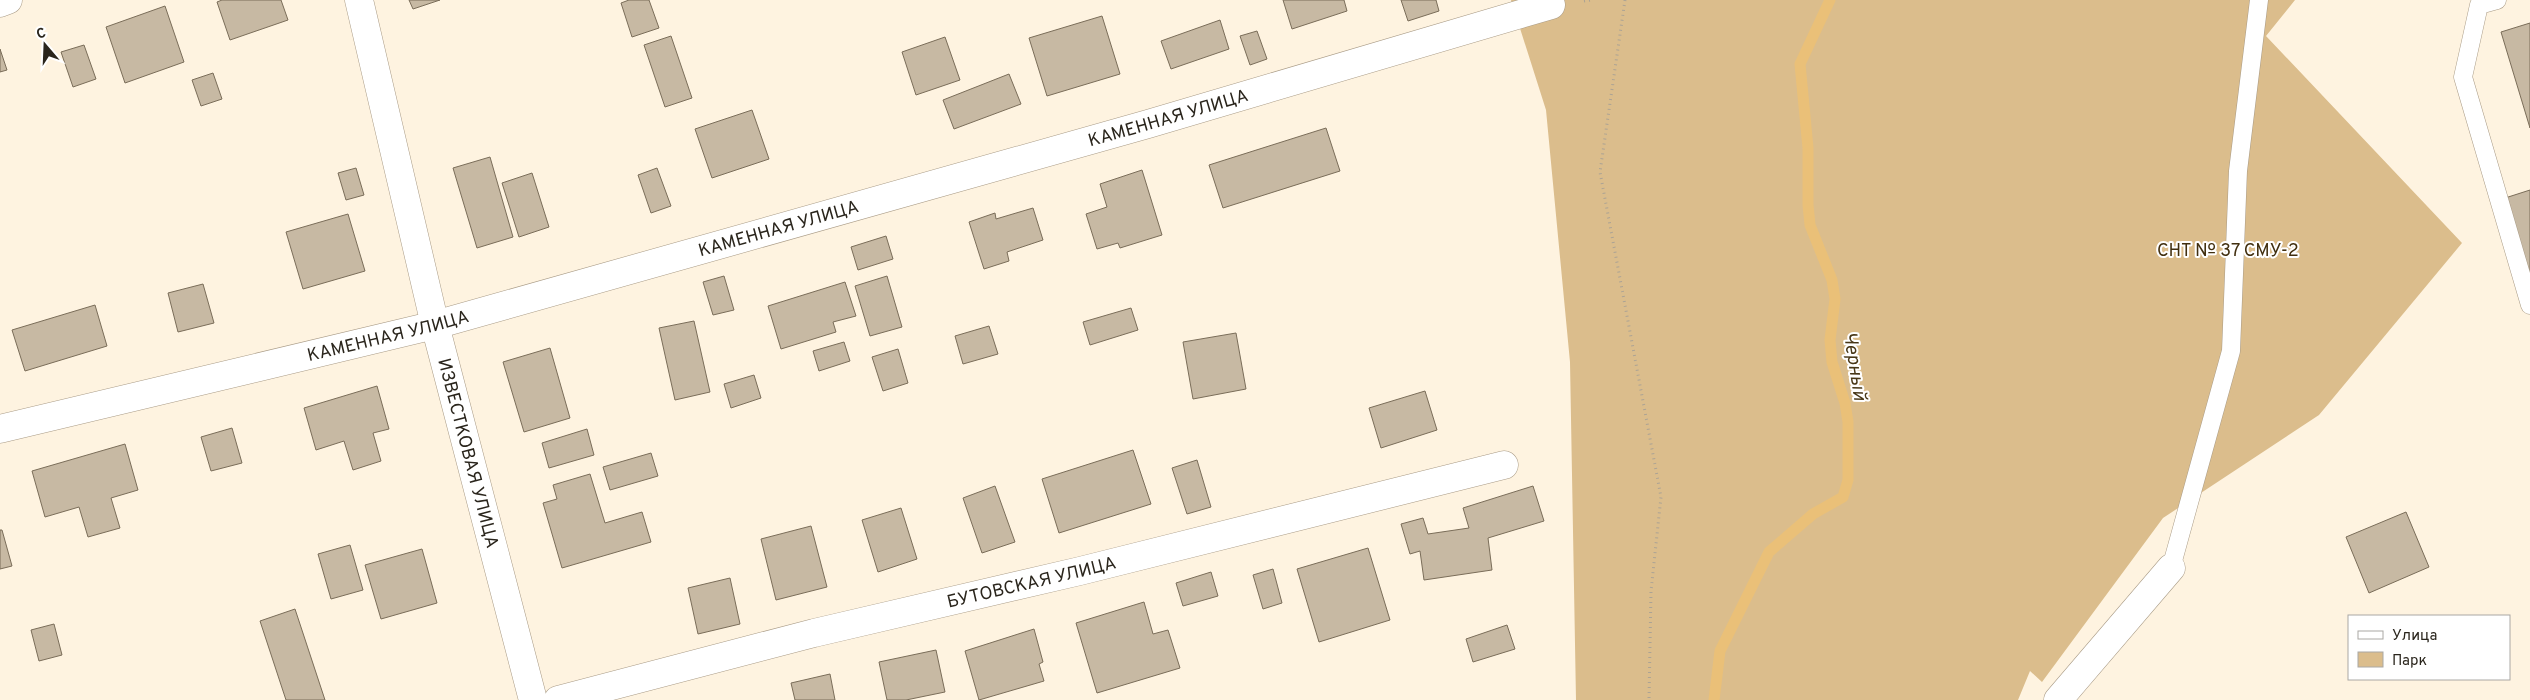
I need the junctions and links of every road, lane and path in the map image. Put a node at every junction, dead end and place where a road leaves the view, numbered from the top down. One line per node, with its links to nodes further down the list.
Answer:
1 (8, 0): 6 (street)
2 (359, 0): 9 (street, ИЗВЕСТКОВАЯ УЛИЦА)
3 (1624, 0): 15 (path)
4 (2259, 0): 12 (lane)
5 (2497, 0): 8 (lane)
6 (0, 2)
7 (1551, 5): 9 (street, КАМЕННАЯ УЛИЦА)
8 (2530, 306)
9 (435, 325): 10 (street, КАМЕННАЯ УЛИЦА); 13 (street, ИЗВЕСТКОВАЯ УЛИЦА)
10 (0, 429)
11 (1504, 465): 14 (street, БУТОВСКАЯ УЛИЦА)
12 (2171, 568): 16 (street)
13 (533, 700)
14 (558, 700)
15 (1648, 700)
16 (2058, 700)

